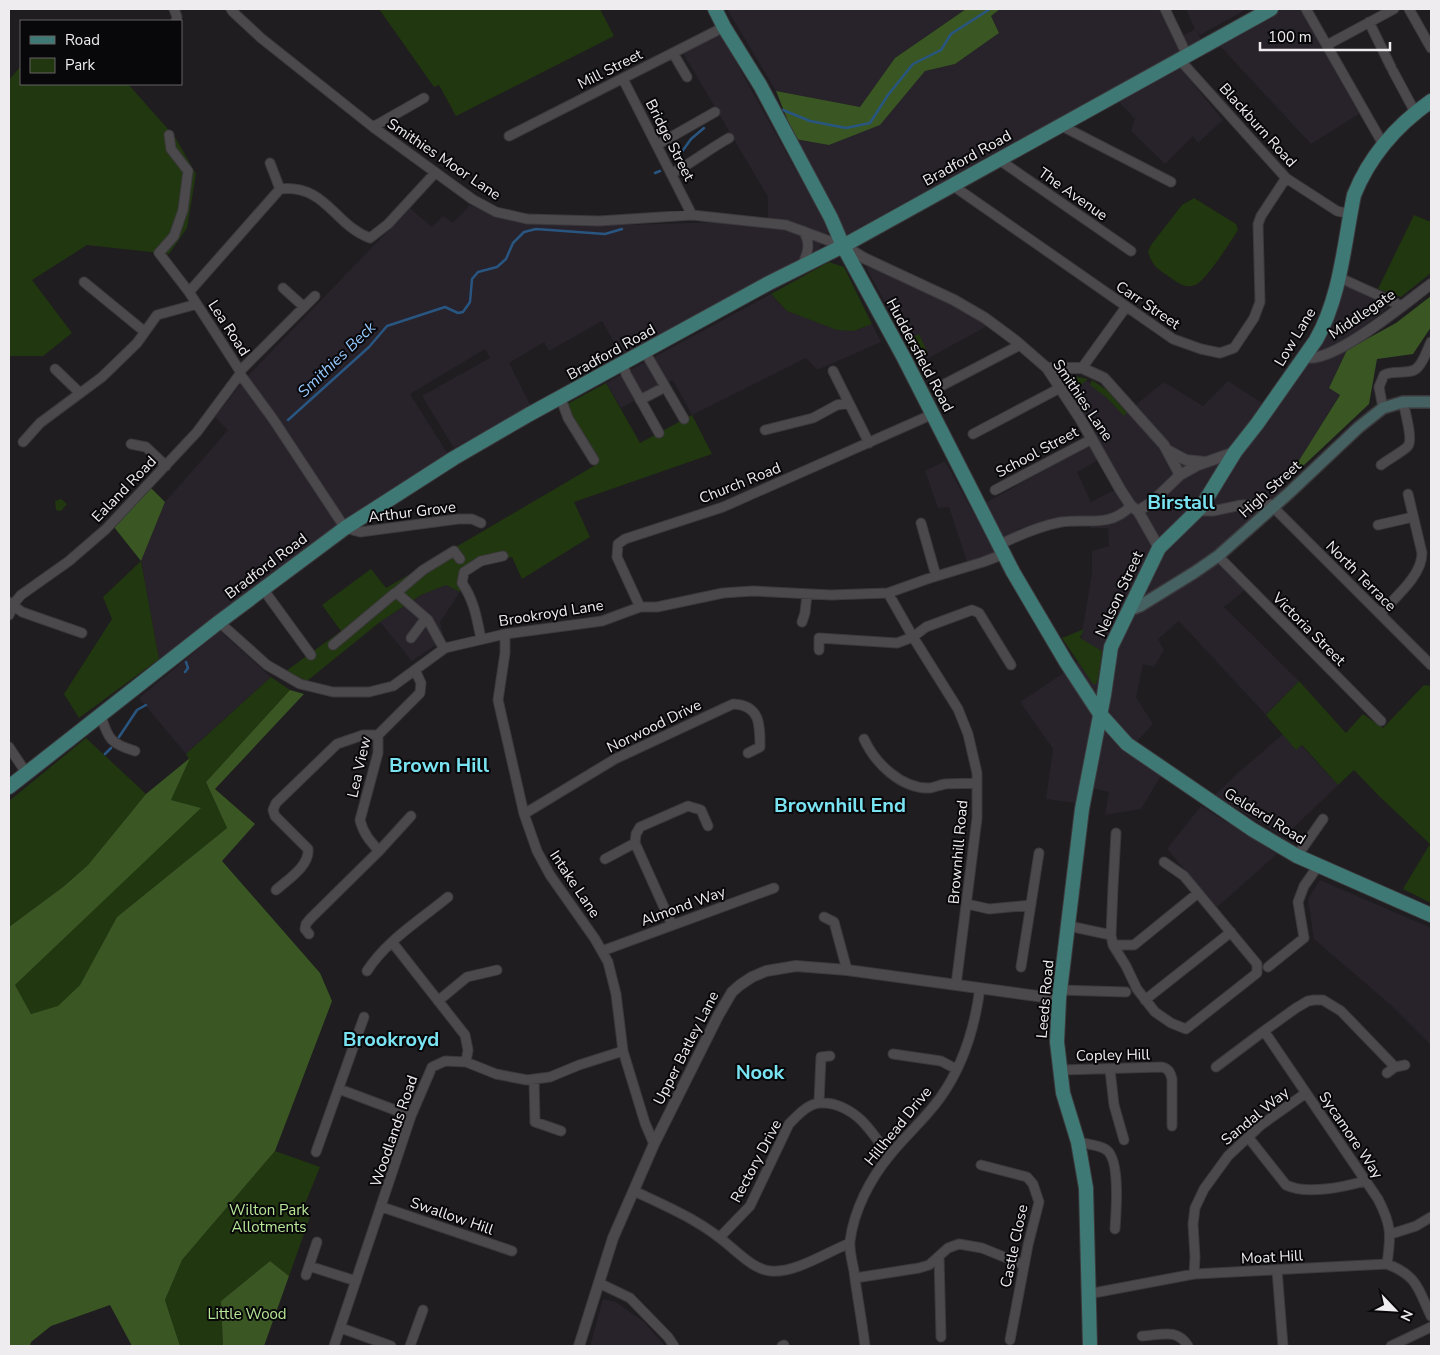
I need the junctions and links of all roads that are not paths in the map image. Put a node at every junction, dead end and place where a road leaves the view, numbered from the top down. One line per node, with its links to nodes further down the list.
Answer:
1 (231, 9): 21 (street, Smithies Moor Lane)
2 (715, 9): 9 (main road, Huddersfield Road)
3 (1166, 9): 13 (street, Blackburn Road)
4 (1271, 9): 13 (main road, Bradford Road)
5 (1306, 9): 10 (street)
6 (1394, 9): 8 (street)
7 (1409, 9): 11 (street)
8 (1369, 22): 10 (street); 19 (street)
9 (724, 27): 12 (street, Mill Street); 38 (main road, Huddersfield Road)
10 (1327, 45): 25 (street)
11 (1431, 48)
12 (673, 53): 14 (street); 15 (street, Mill Street)
13 (1183, 57): 20 (main road, Bradford Road); 31 (street, Blackburn Road)
14 (687, 77)
15 (622, 79): 23 (street, Mill Street); 26 (street, Bridge Street)
16 (424, 98): 21 (street)
17 (1431, 101): 19 (main road, Low Lane)
18 (715, 112): 26 (street)
19 (1415, 112): 25 (main road, Low Lane)
20 (1060, 125): 27 (main road, Bradford Road); 32 (street)
21 (373, 127): 29 (street, Smithies Moor Lane)
22 (169, 135): 45 (street, Lea Road)
23 (509, 136)
24 (729, 138): 30 (street)
25 (1383, 144): 36 (main road, Low Lane)
26 (657, 145): 30 (street, Bridge Street)
27 (998, 159): 33 (main road, Bradford Road); 39 (street, The Avenue)
28 (270, 163): 34 (street)
29 (435, 173): 34 (street); 35 (street, Smithies Moor Lane)
30 (671, 174): 35 (street, Bridge Street)
31 (1286, 178): 36 (street, Blackburn Road); 50 (street, Carr Street)
32 (1171, 182)
33 (952, 185): 38 (main road, Bradford Road); 50 (street, Carr Street)
34 (280, 189): 45 (street)
35 (692, 214): 37 (street, Smithies Moor Lane)
36 (1350, 214): 41 (main road, Low Lane)
37 (804, 231): 38 (street, Smithies Moor Lane); 40 (street)
38 (843, 246): 40 (main road, Bradford Road); 53 (street, Smithies Lane); 72 (main road, Huddersfield Road)
39 (1131, 251)
40 (801, 266): 54 (main road, Bradford Road)
41 (1338, 276): 49 (street); 55 (main road, Low Lane)
42 (84, 282): 51 (street)
43 (1431, 284): 49 (street, Middlegate)
44 (282, 288): 48 (street)
45 (190, 292): 47 (street, Lea Road)
46 (315, 296): 48 (street, Ealand Road)
47 (197, 304): 51 (street); 61 (street, Lea Road)
48 (303, 306): 61 (street, Ealand Road)
49 (1402, 306): 55 (street, Middlegate)
50 (1126, 307): 58 (street)
51 (144, 332): 65 (street)
52 (1431, 342): 71 (street)
53 (1020, 345): 57 (street, Smithies Lane); 62 (street)
54 (645, 352): 56 (main road, Bradford Road); 63 (street)
55 (1305, 357): 82 (main road, Low Lane)
56 (623, 364): 66 (main road, Bradford Road); 67 (street)
57 (1046, 368): 58 (street); 64 (street, Smithies Lane)
58 (1082, 368): 81 (street)
59 (55, 369): 65 (street)
60 (833, 371): 70 (street)
61 (240, 373): 86 (street, Ealand Road); 97 (street, Lea Road)
62 (943, 385)
63 (665, 386): 67 (street); 73 (street)
64 (1060, 388): 76 (street); 77 (street, Smithies Lane)
65 (80, 393): 78 (street)
66 (560, 399): 83 (street); 97 (main road, Bradford Road)
67 (640, 400): 75 (street)
68 (1403, 402): 69 (main road, High Street); 71 (main road, High Street); 85 (street)
69 (1431, 402)
70 (849, 403): 74 (street); 79 (street)
71 (1384, 408): 90 (main road, High Street)
72 (933, 414): 79 (street, Church Road); 99 (main road, Huddersfield Road)
73 (684, 419)
74 (765, 430)
75 (659, 433)
76 (973, 434)
77 (1092, 438): 88 (street, School Street); 91 (street, Smithies Lane)
78 (23, 442)
79 (869, 443): 109 (street, Church Road)
80 (131, 444): 86 (street)
81 (1166, 450): 84 (street); 87 (street)
82 (1235, 452): 84 (street); 92 (main road, Low Lane)
83 (594, 460)
84 (1206, 462): 87 (street)
85 (1381, 465)
86 (166, 466): 108 (street, Ealand Road)
87 (1180, 475): 91 (street)
88 (995, 490)
89 (1408, 494): 93 (street)
90 (1272, 506): 92 (street); 101 (main road, High Street); 111 (street, North Terrace)
91 (1134, 509): 98 (street, Smithies Lane); 99 (street, Brookroyd Lane)
92 (1198, 511): 98 (main road, Low Lane)
93 (1413, 517): 96 (street); 111 (street)
94 (482, 523): 97 (street, Arthur Grove)
95 (921, 523): 103 (street)
96 (1378, 525)
97 (345, 528): 104 (main road, Bradford Road)
98 (1159, 548): 110 (main road, Nelson Street)
99 (1002, 549): 103 (street, Brookroyd Lane); 130 (main road, Huddersfield Road)
100 (503, 556): 122 (street)
101 (1218, 556): 110 (main road, High Street); 132 (street, Victoria Street)
102 (460, 559): 105 (street)
103 (936, 576): 106 (street, Brookroyd Lane)
104 (263, 590): 114 (main road, Bradford Road); 126 (street)
105 (396, 593): 113 (street); 123 (street)
106 (888, 593): 107 (street, Brookroyd Lane); 118 (street, Brownhill Road)
107 (807, 594): 109 (street, Brookroyd Lane); 115 (street)
108 (11, 604): 112 (street, Ealand Road); 116 (street)
109 (640, 606): 117 (street, Brookroyd Lane)
110 (1130, 606): 130 (main road, Nelson Street)
111 (1380, 614): 127 (street, North Terrace)
112 (9, 615)
113 (426, 618): 119 (street); 124 (street)
114 (219, 622): 129 (street, Brookroyd Lane); 131 (main road, Bradford Road)
115 (802, 622)
116 (82, 633)
117 (505, 634): 122 (street, Brookroyd Lane); 141 (street, Intake Lane)
118 (913, 637): 121 (street); 128 (street); 139 (street, Brownhill Road)
119 (411, 638)
120 (809, 638): 121 (street)
121 (819, 638): 125 (street)
122 (481, 639): 124 (street, Brookroyd Lane)
123 (333, 645)
124 (444, 649): 129 (street, Brookroyd Lane)
125 (820, 650)
126 (311, 656)
127 (1431, 665)
128 (1011, 666)
129 (415, 670): 133 (street, Lea View)
130 (1100, 714): 149 (main road, Gelderd Road); 162 (main road, Leeds Road)
131 (101, 716): 136 (street); 138 (main road, Bradford Road)
132 (1381, 721)
133 (378, 735): 147 (street, Lea View); 154 (street)
134 (864, 739): 139 (street)
135 (9, 748): 138 (street)
136 (134, 751)
137 (748, 753): 141 (street, Norwood Drive)
138 (27, 774): 140 (main road, Bradford Road)
139 (977, 783): 157 (street, Brownhill Road)
140 (9, 787)
141 (524, 814): 167 (street, Intake Lane)
142 (411, 816): 147 (street)
143 (1323, 819): 149 (street)
144 (708, 826): 146 (street)
145 (1116, 833): 165 (street)
146 (636, 843): 150 (street); 161 (street)
147 (379, 851): 164 (street)
148 (1039, 853): 158 (street)
149 (1297, 856): 152 (main road, Gelderd Road)
150 (605, 859)
151 (1164, 862): 155 (street)
152 (1318, 866): 159 (main road, Gelderd Road); 169 (street)
153 (774, 888): 161 (street, Almond Way)
154 (276, 890)
155 (1198, 893): 163 (street); 165 (street)
156 (448, 897): 166 (street)
157 (967, 904): 158 (street); 173 (street, Brownhill Road)
158 (1031, 905): 168 (street)
159 (1431, 916)
160 (824, 917): 171 (street)
161 (672, 925): 167 (street, Almond Way)
162 (1068, 926): 165 (street); 176 (main road, Leeds Road)
163 (1231, 932): 177 (street); 177 (street)
164 (309, 934)
165 (1112, 940): 177 (street)
166 (392, 942): 172 (street); 178 (street)
167 (602, 951): 181 (street, Intake Lane)
168 (1021, 967)
169 (1268, 967)
170 (497, 970): 178 (street)
171 (847, 970): 173 (street, Upper Batley Lane); 200 (street, Upper Batley Lane)
172 (367, 972)
173 (956, 985): 174 (street, Upper Batley Lane)
174 (980, 988): 176 (street, Upper Batley Lane); 187 (street, Hillhead Drive)
175 (1126, 992): 176 (street)
176 (1060, 994): 188 (main road, Leeds Road)
177 (1145, 1000)
178 (438, 1001): 184 (street)
179 (364, 1017): 191 (street)
180 (1264, 1031): 185 (street); 186 (street); 192 (street, Sycamore Way)
181 (623, 1051): 190 (street, Woodlands Road); 200 (street, Intake Lane)
182 (893, 1054): 187 (street)
183 (830, 1056): 193 (street)
184 (466, 1062): 190 (street, Woodlands Road); 194 (street, Woodlands Road)
185 (1405, 1065)
186 (1216, 1067)
187 (956, 1070): 202 (street, Hillhead Drive)
188 (1061, 1070): 189 (street, Copley Hill); 199 (main road, Leeds Road)
189 (1110, 1070): 195 (street, Copley Hill); 198 (street)
190 (534, 1079): 196 (street)
191 (339, 1089): 194 (street); 201 (street)
192 (1306, 1093): 197 (street, Sandal Way); 204 (street, Sycamore Way)
193 (820, 1102): 202 (street); 210 (street, Rectory Drive)
194 (411, 1116): 206 (street, Woodlands Road)
195 (1172, 1126)
196 (561, 1131)
197 (1248, 1137): 204 (street); 218 (street, Sandal Way)
198 (1124, 1140)
199 (1078, 1142): 208 (street); 222 (main road, Leeds Road)
200 (654, 1144): 205 (street, Upper Batley Lane)
201 (316, 1152)
202 (890, 1154): 212 (street, Hillhead Drive)
203 (981, 1165): 216 (street, Castle Close)
204 (1365, 1181): 209 (street, Sycamore Way)
205 (634, 1191): 210 (street); 221 (street, Upper Batley Lane)
206 (382, 1207): 213 (street, Swallow Hill); 220 (street, Woodlands Road)
207 (1431, 1217): 209 (street)
208 (1115, 1229)
209 (1391, 1234): 215 (street, Sycamore Way)
210 (720, 1237): 212 (street)
211 (317, 1242): 220 (street)
212 (850, 1243): 219 (street, Hillhead Drive)
213 (512, 1252)
214 (940, 1256): 216 (street); 219 (street); 228 (street)
215 (1387, 1264): 217 (street, Moat Hill); 224 (street)
216 (1024, 1265): 229 (street, Castle Close)
217 (1277, 1270): 218 (street, Moat Hill); 238 (street)
218 (1194, 1274): 222 (street, Moat Hill)
219 (855, 1278): 235 (street, Hillhead Drive)
220 (356, 1281): 226 (street, Woodlands Road)
221 (598, 1283): 233 (street, Upper Batley Lane); 234 (street)
222 (1088, 1294): 236 (main road, Leeds Road)
223 (423, 1310): 232 (street)
224 (1431, 1316)
225 (1431, 1327): 239 (street)
226 (341, 1328): 230 (street, Woodlands Road); 231 (street)
227 (1142, 1336): 237 (street)
228 (941, 1337)
229 (1010, 1340)
230 (334, 1346)
231 (391, 1346)
232 (410, 1346)
233 (579, 1346)
234 (674, 1346)
235 (865, 1346)
236 (1090, 1346)
237 (1188, 1346)
238 (1283, 1346)
239 (1391, 1346)

